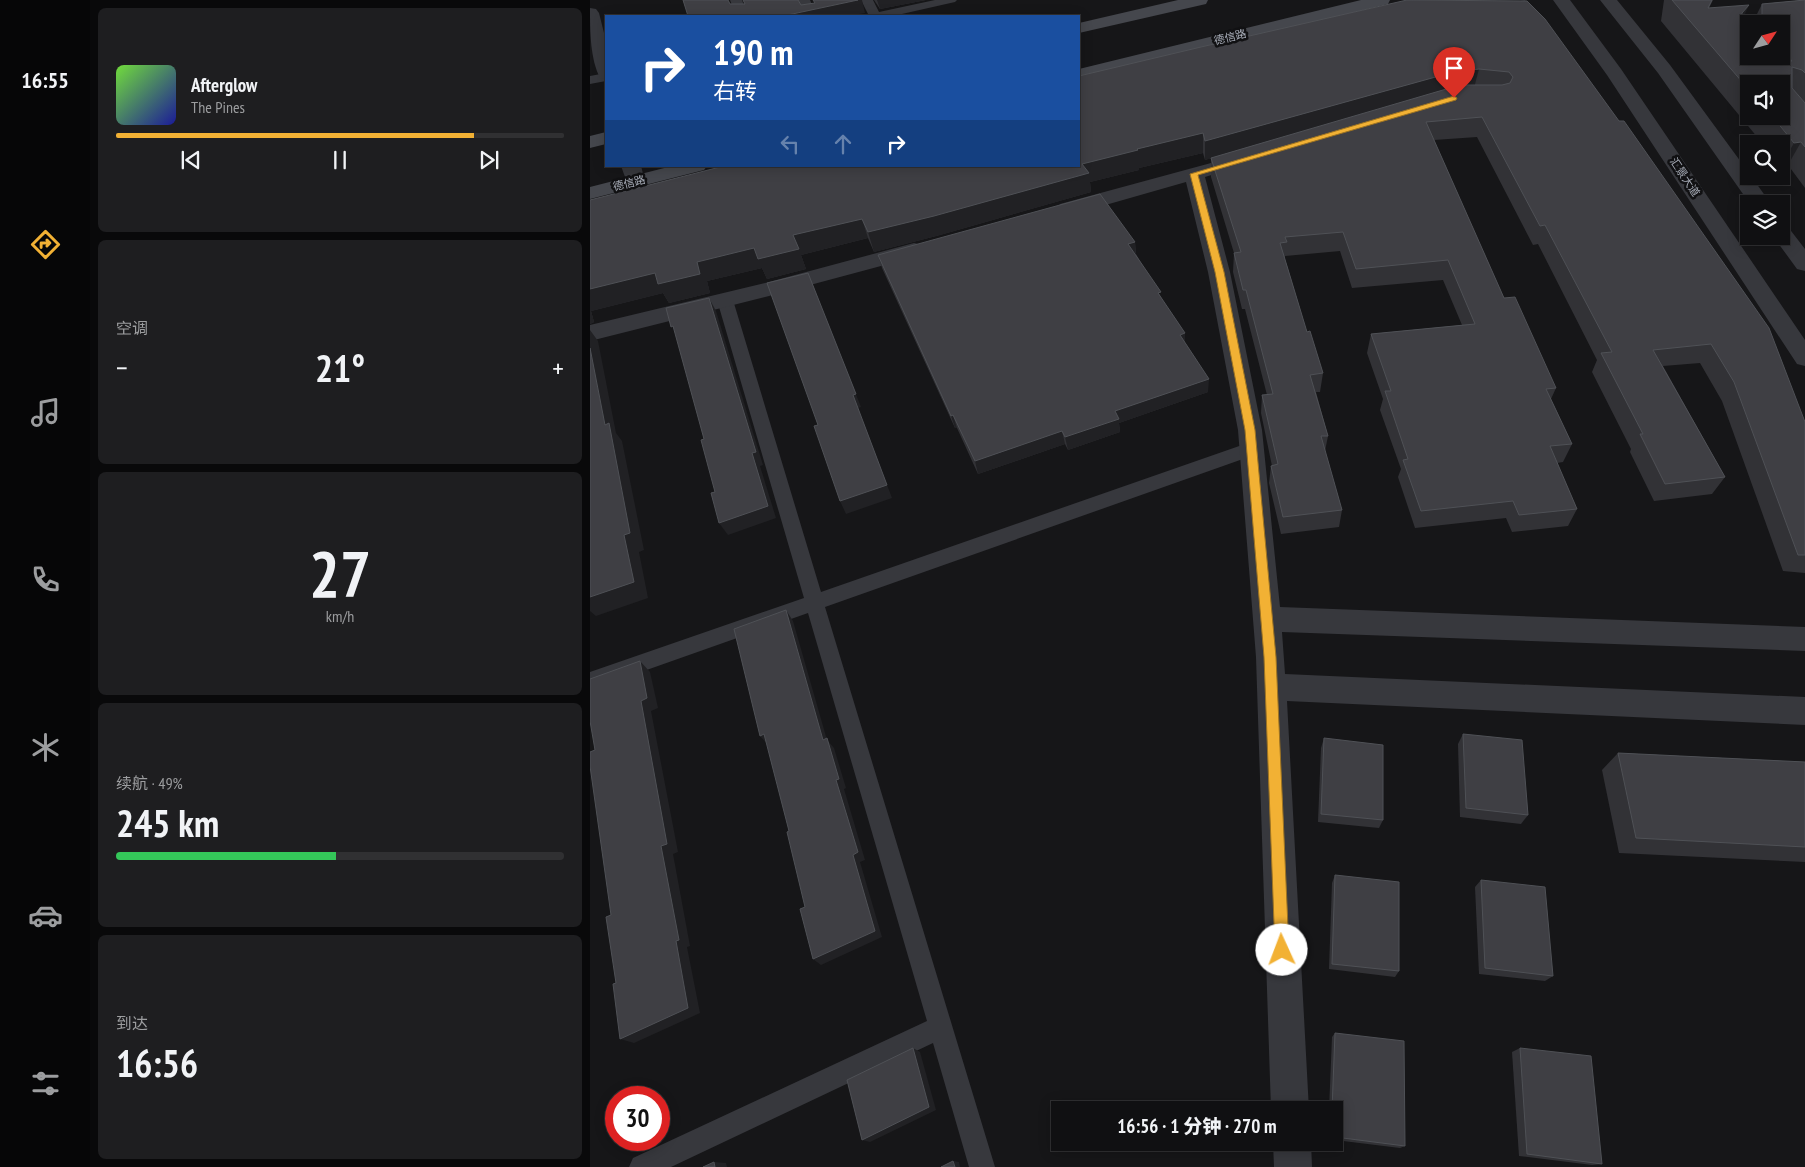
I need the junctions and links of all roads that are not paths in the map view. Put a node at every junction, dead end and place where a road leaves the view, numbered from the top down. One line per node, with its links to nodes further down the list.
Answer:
1 (736, 0): 11 (lane)
2 (804, 0): 12 (lane)
3 (867, 0): 13 (lane)
4 (951, 0): 9 (lane)
5 (1200, 0): 15 (main road)
6 (1382, 0): 18 (main road, 德信路)
7 (1561, 0): 36 (street, 汇景大道)
8 (1608, 0): 29 (street)
9 (932, 2): 14 (lane)
10 (590, 13): 17 (street)
11 (742, 15)
12 (811, 15)
13 (876, 15)
14 (881, 15)
15 (1080, 28)
16 (1752, 65): 20 (street)
17 (605, 71)
18 (1080, 74)
19 (605, 75): 21 (lane)
20 (1761, 75)
21 (590, 80)
22 (605, 138): 23 (main road)
23 (590, 142)
24 (1231, 164): 27 (street)
25 (689, 167): 26 (main road, 德信路)
26 (633, 174): 28 (main road, 德信路)
27 (1194, 174): 30 (street); 37 (street)
28 (590, 193)
29 (1755, 195)
30 (1052, 213)
31 (937, 244): 34 (street)
32 (1790, 244): 33 (street)
33 (1805, 264)
34 (725, 300): 35 (street); 38 (lane)
35 (590, 333)
36 (1805, 358)
37 (1251, 449): 38 (lane); 39 (street)
38 (815, 602): 41 (lane); 44 (lane)
39 (1266, 619): 40 (street); 42 (street)
40 (1805, 639)
41 (590, 681)
42 (1271, 687): 43 (street); 45 (street)
43 (1805, 711)
44 (940, 1027): 47 (lane); 48 (lane)
45 (1290, 1101)
46 (1292, 1151): 49 (street)
47 (642, 1167)
48 (982, 1167)
49 (1293, 1167)

